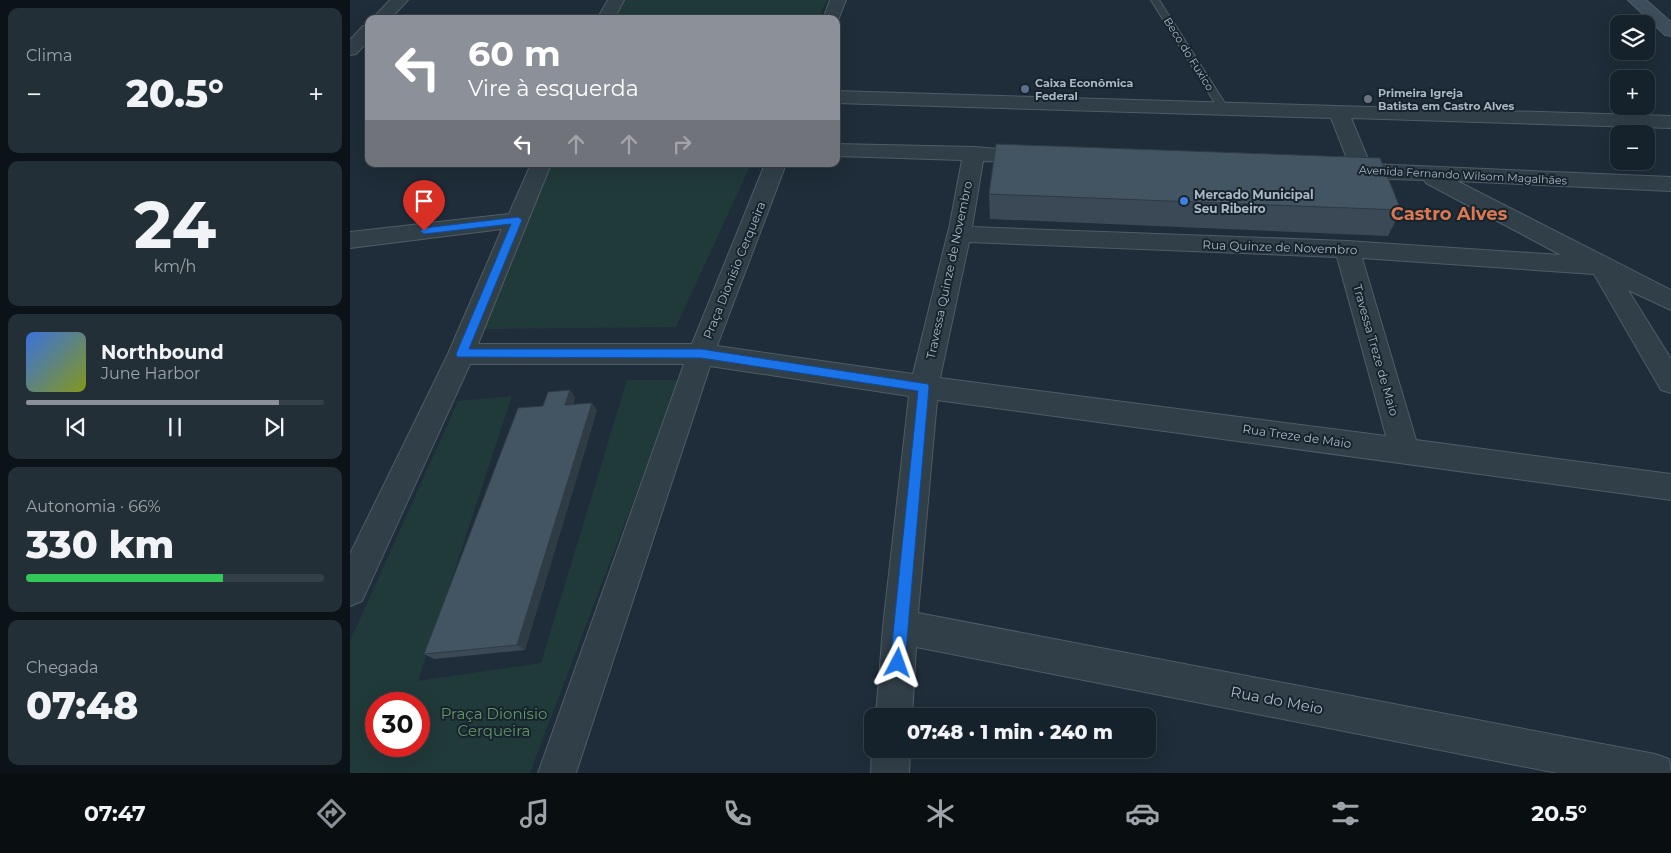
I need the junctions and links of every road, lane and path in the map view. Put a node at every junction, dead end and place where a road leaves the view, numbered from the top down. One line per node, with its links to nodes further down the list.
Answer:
1 (400, 0): 6 (street)
2 (616, 0): 7 (street)
3 (838, 0): 8 (street)
4 (1155, 0): 13 (lane, Beco do Fuxico)
5 (1636, 0): 9 (main road)
6 (384, 15)
7 (607, 15)
8 (832, 15)
9 (1671, 31)
10 (365, 34): 11 (street)
11 (350, 50)
12 (840, 97): 13 (street)
13 (1223, 108): 14 (street)
14 (1338, 112): 15 (street); 22 (street)
15 (1671, 122)
16 (840, 150): 17 (street)
17 (974, 153): 18 (street); 26 (street, Travessa Quinze de Novembro)
18 (1053, 157)
19 (541, 167): 25 (street)
20 (775, 167): 32 (street, Praça Dionísio Cerqueira)
21 (1332, 169): 22 (street, Avenida Fernando Wilsom Magalhães)
22 (1362, 171): 23 (street, Avenida Fernando Wilsom Magalhães)
23 (1426, 174): 24 (street, Avenida Fernando Wilsom Magalhães); 29 (street, Rua Quinze de Novembro)
24 (1671, 184)
25 (518, 220): 27 (street); 31 (street)
26 (958, 234): 28 (street, Rua Quinze de Novembro); 34 (street, Travessa Quinze de Novembro)
27 (350, 240)
28 (1347, 249): 29 (street, Rua Quinze de Novembro); 35 (street, Travessa Treze de Maio)
29 (1601, 266): 30 (street, Rua Quinze de Novembro); 33 (street)
30 (1671, 301)
31 (461, 354): 32 (street, Rua Treze de Maio); 37 (street)
32 (701, 354): 34 (street, Rua Treze de Maio); 41 (street, Praça Dionísio Cerqueira)
33 (1671, 382)
34 (924, 387): 35 (street, Rua Treze de Maio); 38 (street, Travessa Quinze de Novembro)
35 (1406, 451): 36 (street, Rua Treze de Maio)
36 (1671, 487)
37 (350, 590)
38 (900, 627): 39 (street, Travessa Quinze de Novembro); 43 (street, Rua do Meio)
39 (895, 708)
40 (891, 758): 42 (street)
41 (557, 773)
42 (890, 773)
43 (1655, 773)

